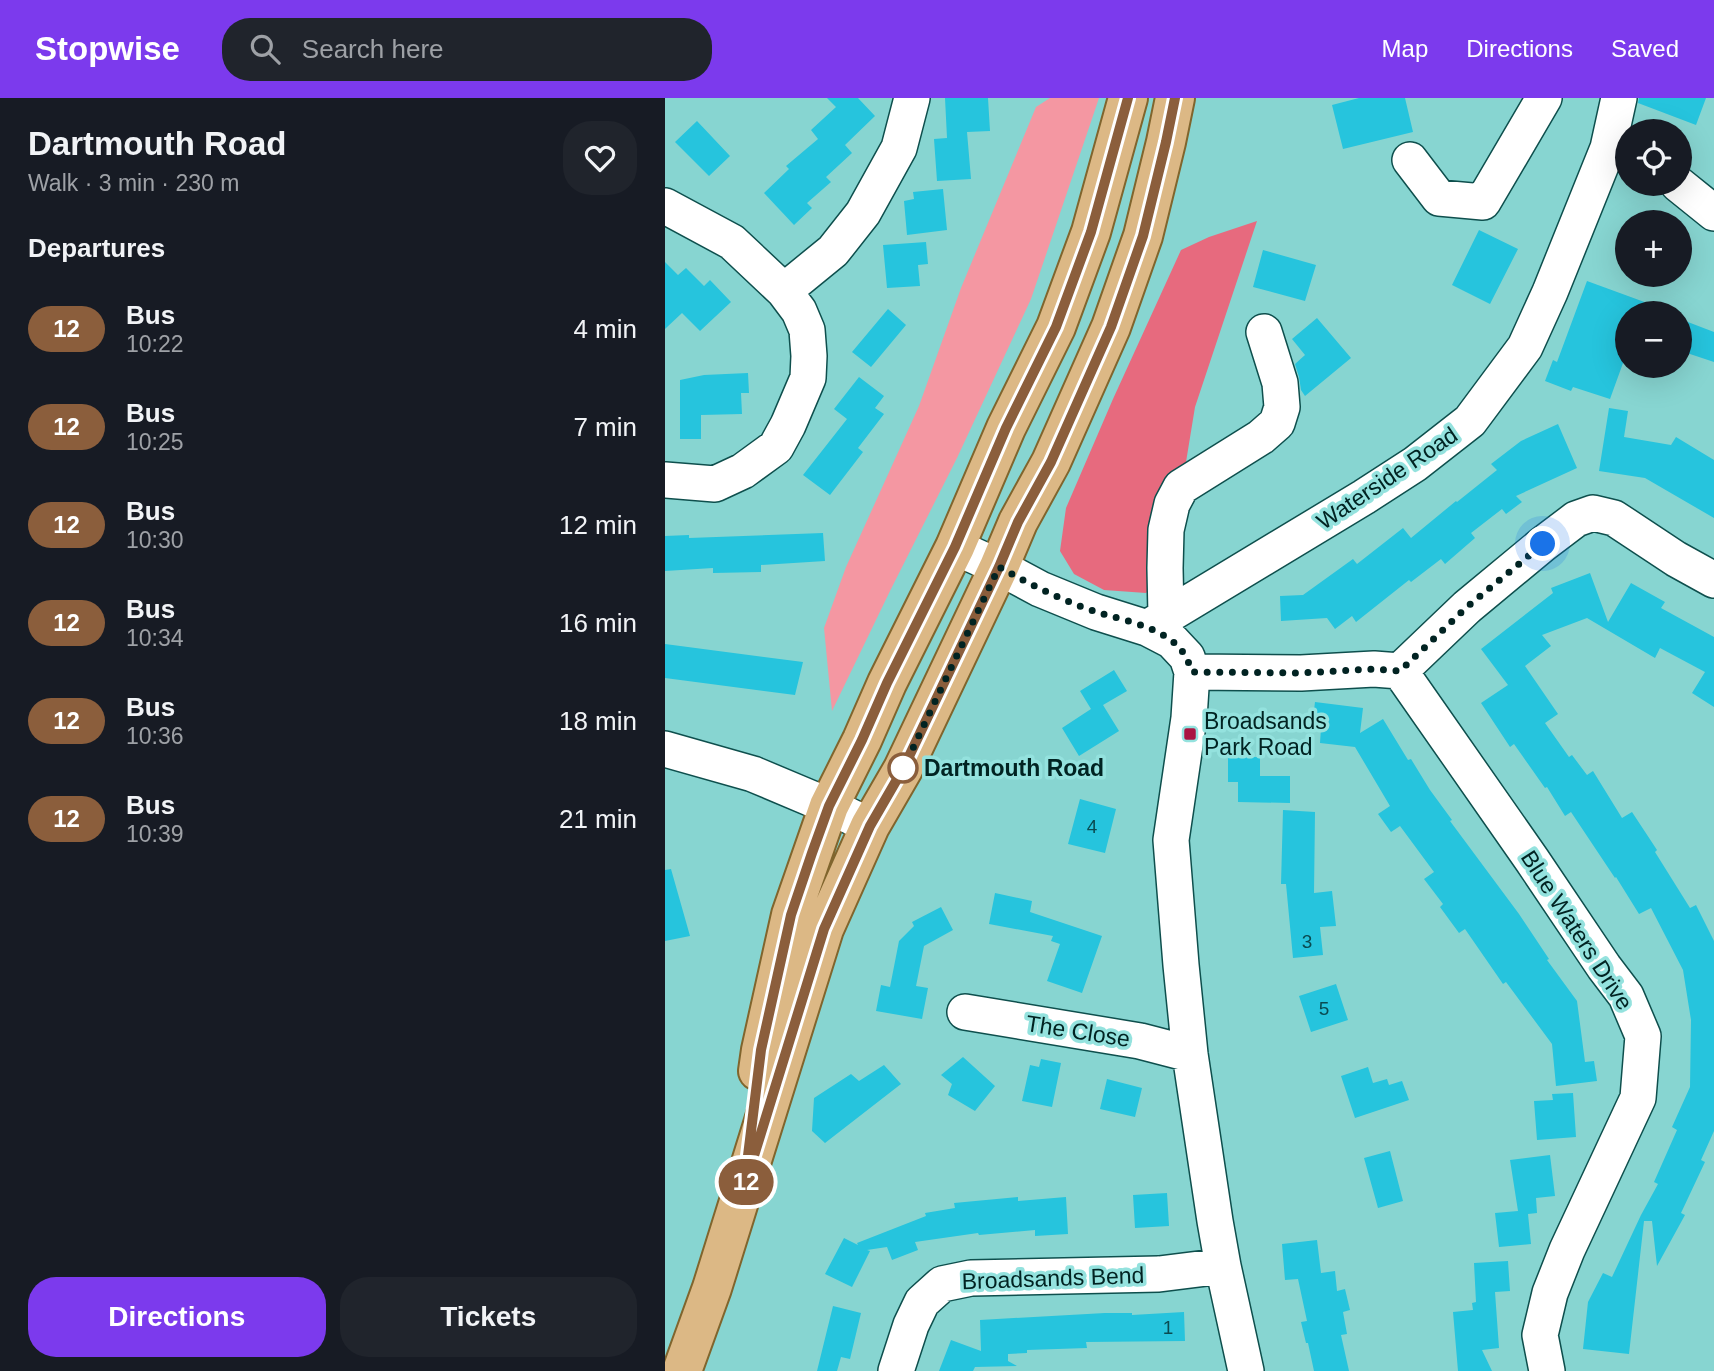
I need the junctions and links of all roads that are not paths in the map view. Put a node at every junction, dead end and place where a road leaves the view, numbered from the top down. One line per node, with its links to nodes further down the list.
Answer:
1 (912, 98): 12 (street)
2 (1128, 98): 15 (main road)
3 (1175, 98): 16 (main road)
4 (1544, 98): 8 (street)
5 (1619, 98): 6 (street, Waterside Road)
6 (1619, 119)
7 (1615, 157): 18 (street, Waterside Road)
8 (1411, 160)
9 (1692, 195): 11 (street)
10 (665, 206): 12 (street)
11 (1714, 213)
12 (784, 291): 14 (street)
13 (1264, 332): 18 (street)
14 (665, 480)
15 (948, 560): 16 (street); 22 (main road)
16 (999, 567): 18 (street); 23 (main road)
17 (1714, 580): 19 (street)
18 (1157, 622): 20 (street)
19 (1400, 671): 20 (street); 31 (street, Blue Waters Drive)
20 (1192, 672): 25 (street)
21 (665, 749): 22 (street)
22 (829, 806): 23 (street); 26 (main road)
23 (870, 826): 26 (main road)
24 (965, 1012): 25 (street, The Close)
25 (1190, 1054): 27 (street)
26 (744, 1188): 28 (main road)
27 (1223, 1266): 29 (street, Broadsands Bend); 30 (street)
28 (682, 1371)
29 (896, 1371)
30 (1246, 1371)
31 (1547, 1371)

